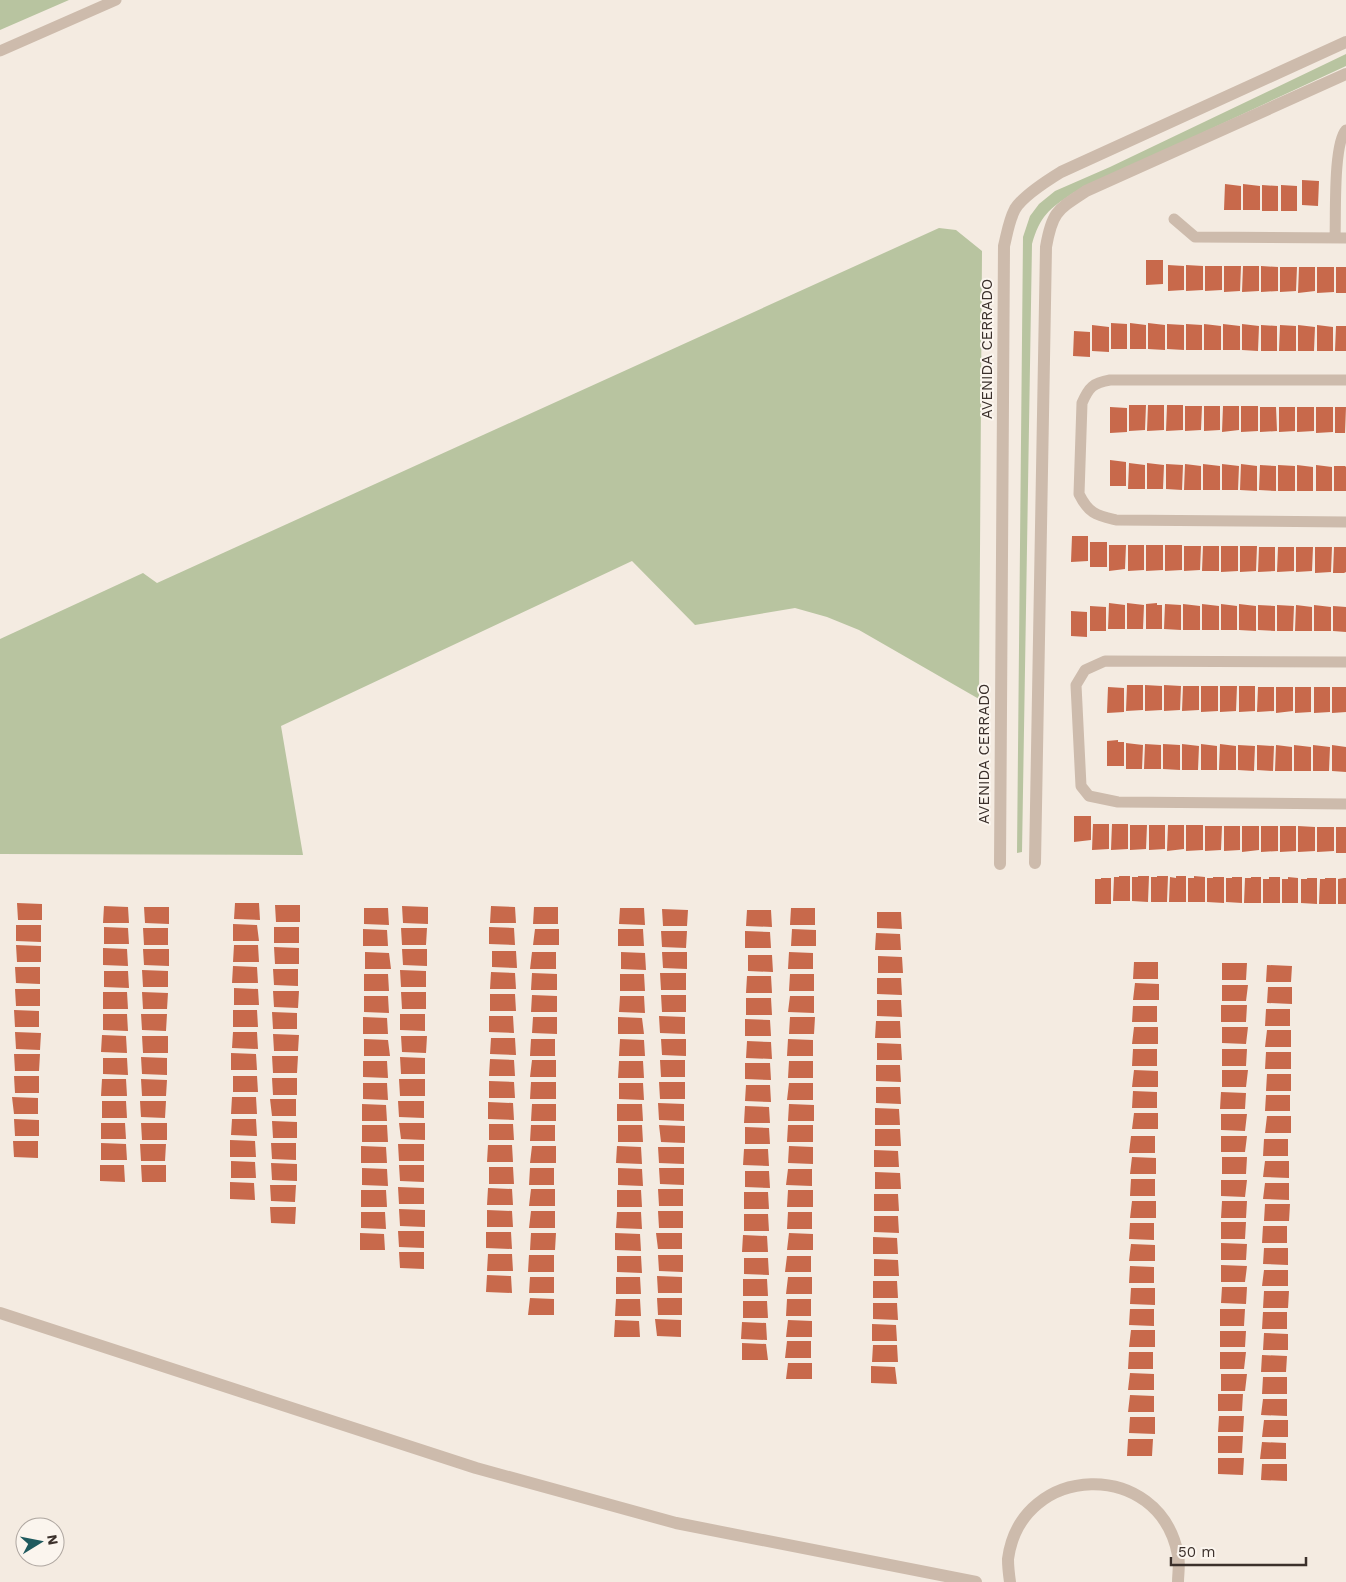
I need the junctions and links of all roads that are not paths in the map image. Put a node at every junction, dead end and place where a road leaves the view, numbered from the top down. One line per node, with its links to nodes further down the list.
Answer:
1 (116, 0): 3 (lane)
2 (1346, 42): 13 (street, AVENIDA CERRADO)
3 (0, 51)
4 (1346, 74): 12 (street)
5 (1346, 130): 7 (lane)
6 (1174, 219): 7 (lane)
7 (1341, 238)
8 (1346, 380): 9 (lane)
9 (1346, 522)
10 (1346, 662): 11 (lane)
11 (1346, 804)
12 (1035, 863)
13 (1000, 864)
14 (0, 1313): 15 (street)
15 (976, 1582)
16 (1010, 1582): 17 (street)
17 (1178, 1582)

